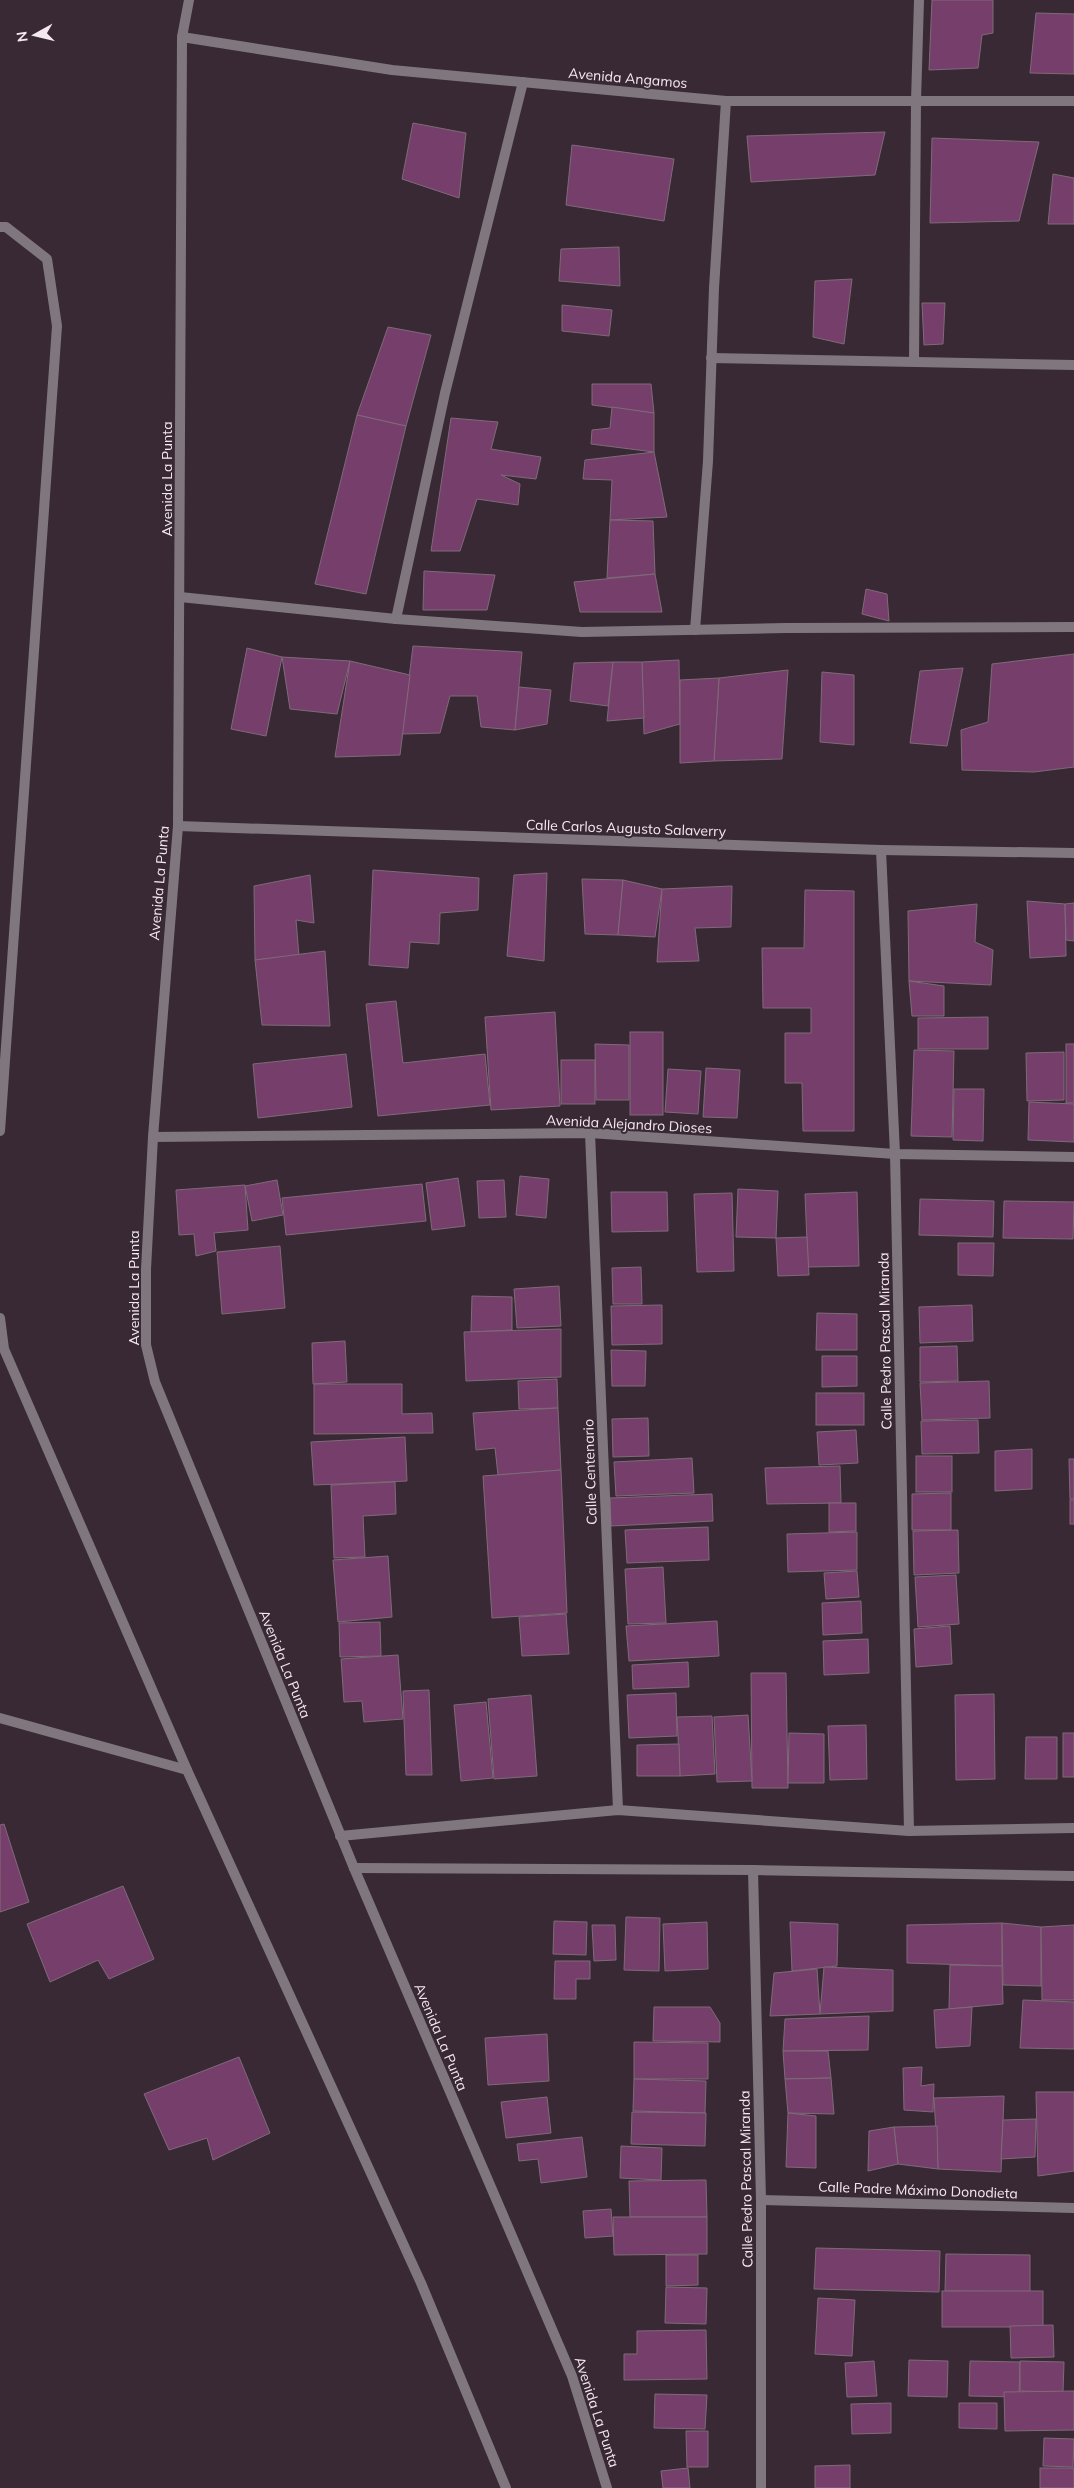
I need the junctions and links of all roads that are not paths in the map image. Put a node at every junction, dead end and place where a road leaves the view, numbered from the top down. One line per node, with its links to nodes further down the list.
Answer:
1 (189, 0): 3 (street, Avenida La Punta)
2 (920, 0): 6 (street)
3 (182, 37): 4 (street, Avenida Angamos); 12 (street, Avenida La Punta)
4 (523, 82): 5 (street, Avenida Angamos); 13 (street)
5 (726, 101): 6 (street, Avenida Angamos); 9 (street)
6 (916, 101): 7 (street, Avenida Angamos); 10 (street)
7 (1074, 101)
8 (0, 227): 19 (street)
9 (711, 358): 10 (street); 15 (street)
10 (914, 361): 11 (street)
11 (1074, 365)
12 (180, 598): 13 (street); 16 (street, Avenida La Punta)
13 (396, 619): 15 (street)
14 (1074, 627): 15 (street)
15 (695, 630)
16 (178, 826): 17 (street, Calle Carlos Augusto Salaverry); 21 (street, Avenida La Punta)
17 (881, 850): 18 (street, Calle Carlos Augusto Salaverry); 22 (street, Calle Pedro Pascal Miranda)
18 (1074, 853)
19 (0, 1131)
20 (590, 1133): 21 (street, Avenida Alejandro Dioses); 22 (street, Avenida Alejandro Dioses); 27 (street, Calle Centenario)
21 (153, 1137): 30 (street, Avenida La Punta)
22 (895, 1154): 23 (street, Avenida Alejandro Dioses); 29 (street, Calle Pedro Pascal Miranda)
23 (1074, 1157)
24 (0, 1318): 26 (street)
25 (0, 1718): 26 (street)
26 (187, 1770): 36 (street)
27 (618, 1810): 29 (street); 30 (street)
28 (1074, 1828): 29 (street)
29 (909, 1831)
30 (340, 1836): 31 (street, Avenida La Punta)
31 (354, 1868): 32 (street); 37 (street, Avenida La Punta)
32 (753, 1870): 33 (street); 34 (street, Calle Pedro Pascal Miranda)
33 (1074, 1876)
34 (761, 2200): 35 (street, Calle Padre Máximo Donodieta); 38 (street, Calle Pedro Pascal Miranda)
35 (1074, 2208)
36 (506, 2488)
37 (607, 2488)
38 (761, 2488)

